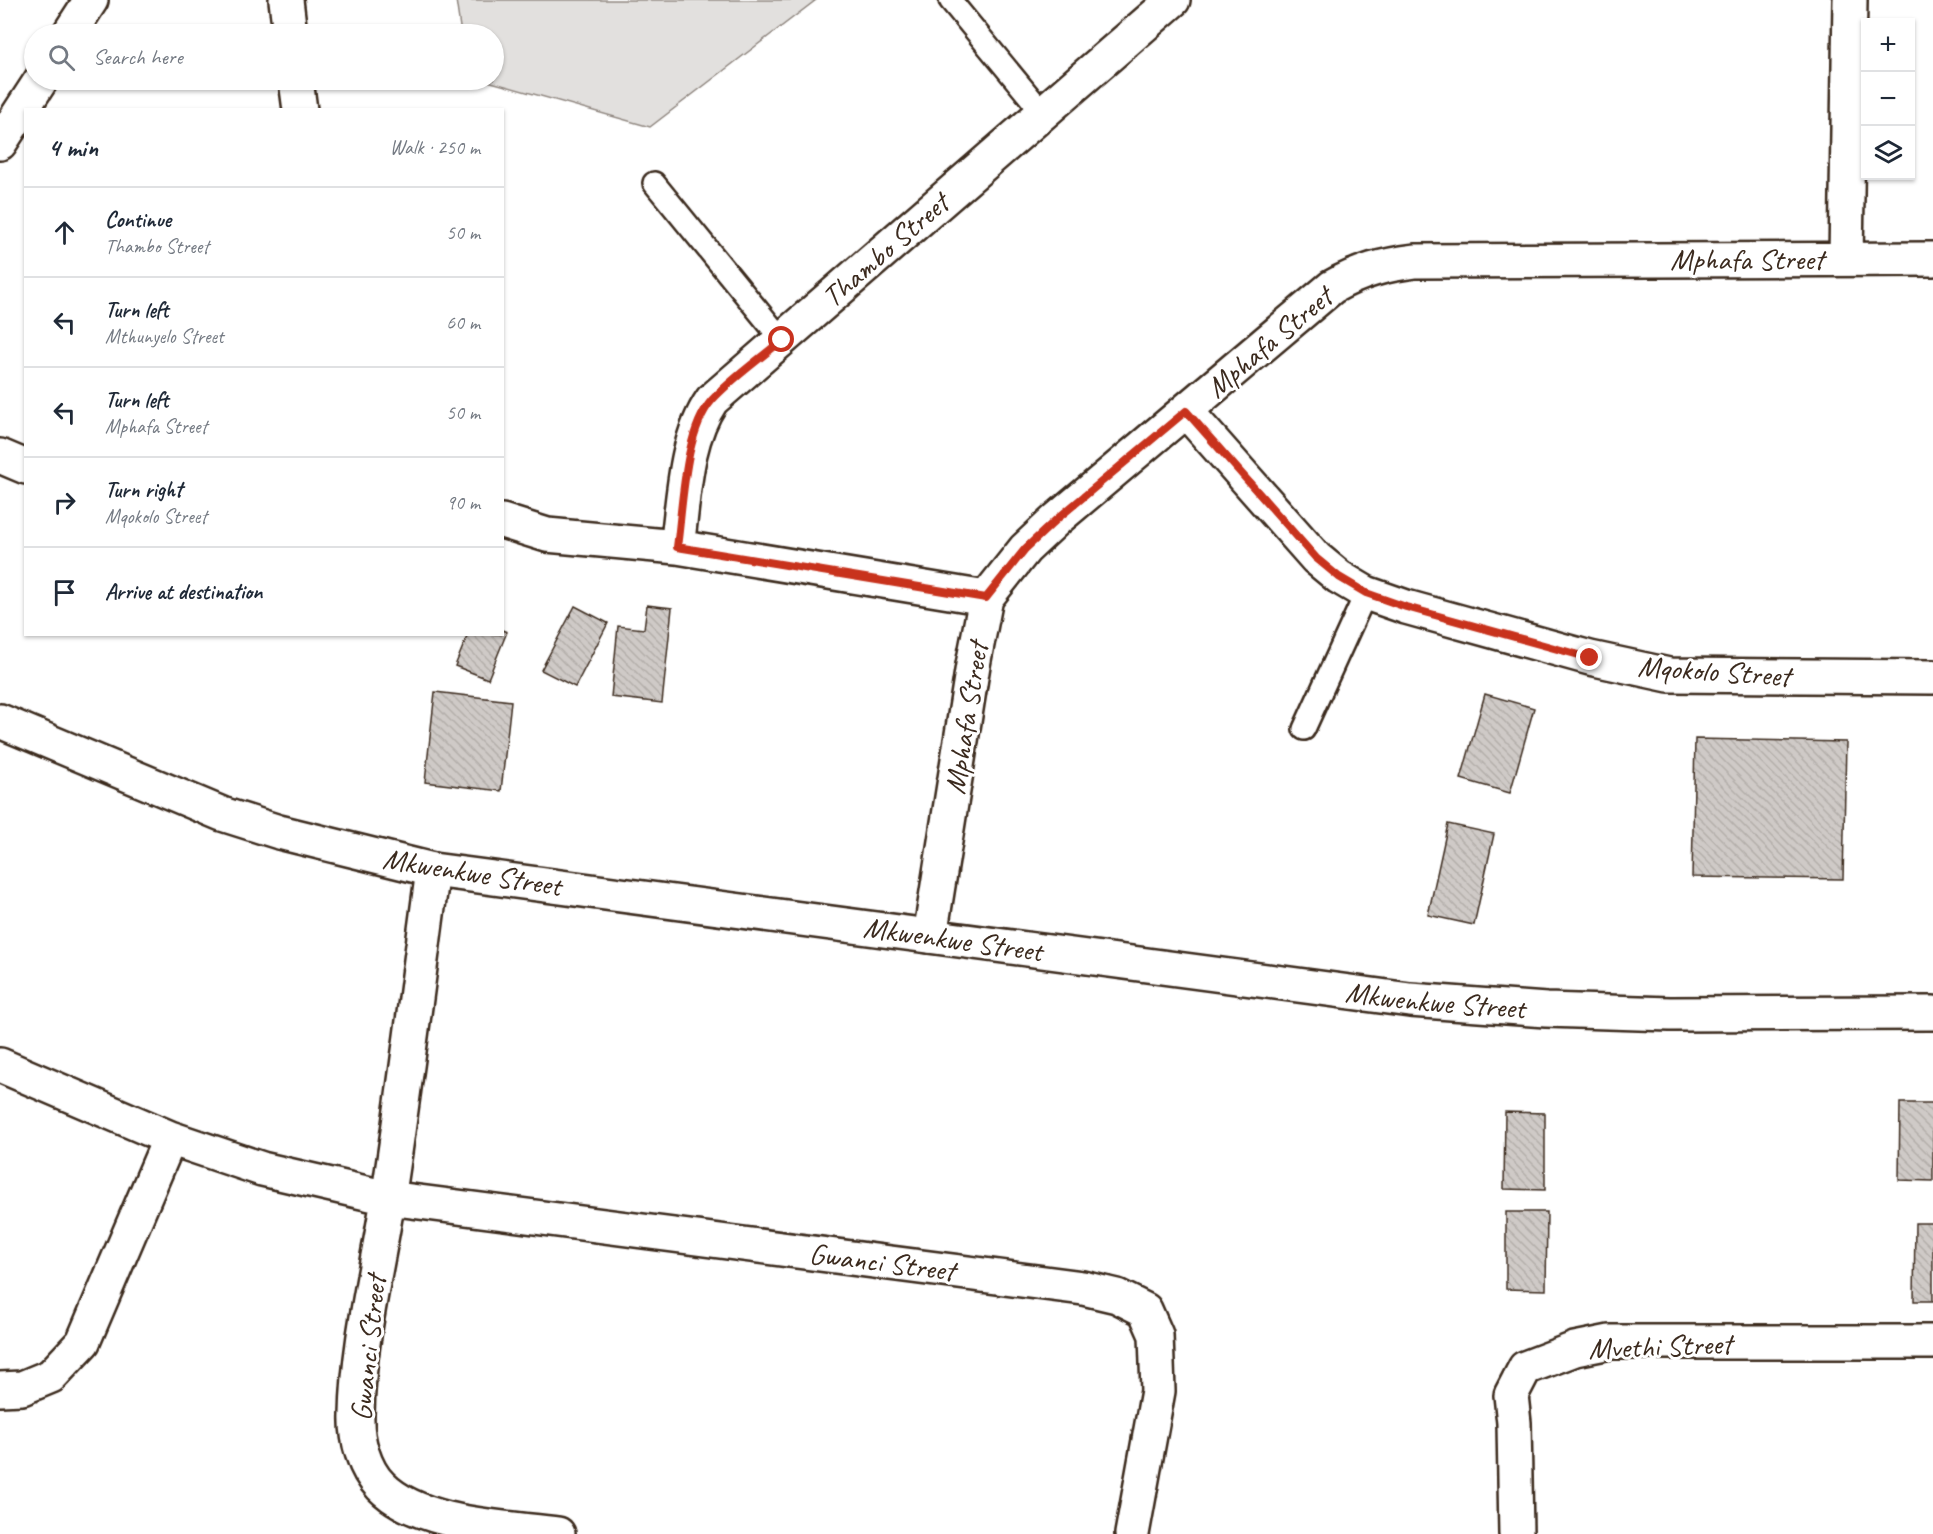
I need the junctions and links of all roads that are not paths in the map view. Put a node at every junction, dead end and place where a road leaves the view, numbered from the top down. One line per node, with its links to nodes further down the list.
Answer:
1 (92, 0): 6 (street)
2 (286, 0): 7 (street)
3 (950, 0): 11 (lane)
4 (1173, 0): 11 (street, Thambo Street)
5 (1850, 0): 14 (street)
6 (76, 24)
7 (289, 24)
8 (34, 90): 12 (street)
9 (297, 90): 10 (street)
10 (300, 108)
11 (1043, 113): 16 (street, Thambo Street)
12 (0, 143)
13 (654, 183): 16 (lane)
14 (1846, 259): 15 (street, Mphafa Street); 17 (street, Mphafa Street)
15 (1933, 259)
16 (782, 340): 21 (street, Thambo Street)
17 (1186, 411): 22 (street, Mqokolo Street); 23 (street, Mphafa Street)
18 (0, 456): 19 (street)
19 (24, 466)
20 (504, 521): 21 (street)
21 (677, 547): 23 (street)
22 (1366, 593): 24 (street, Mqokolo Street); 26 (lane)
23 (986, 598): 28 (street, Mphafa Street)
24 (1933, 677)
25 (0, 722): 27 (street, Mkwenkwe Street)
26 (1304, 729)
27 (433, 870): 28 (street, Mkwenkwe Street); 32 (street, Gwanci Street)
28 (930, 936): 29 (street, Mkwenkwe Street)
29 (1933, 1013)
30 (0, 1065): 31 (street, Gwanci Street)
31 (170, 1138): 32 (street, Gwanci Street); 34 (street)
32 (388, 1198): 35 (street, Gwanci Street); 36 (street, Gwanci Street)
33 (1933, 1342): 37 (street, Mvethi Street)
34 (0, 1389)
35 (558, 1534)
36 (1132, 1534)
37 (1516, 1534)

